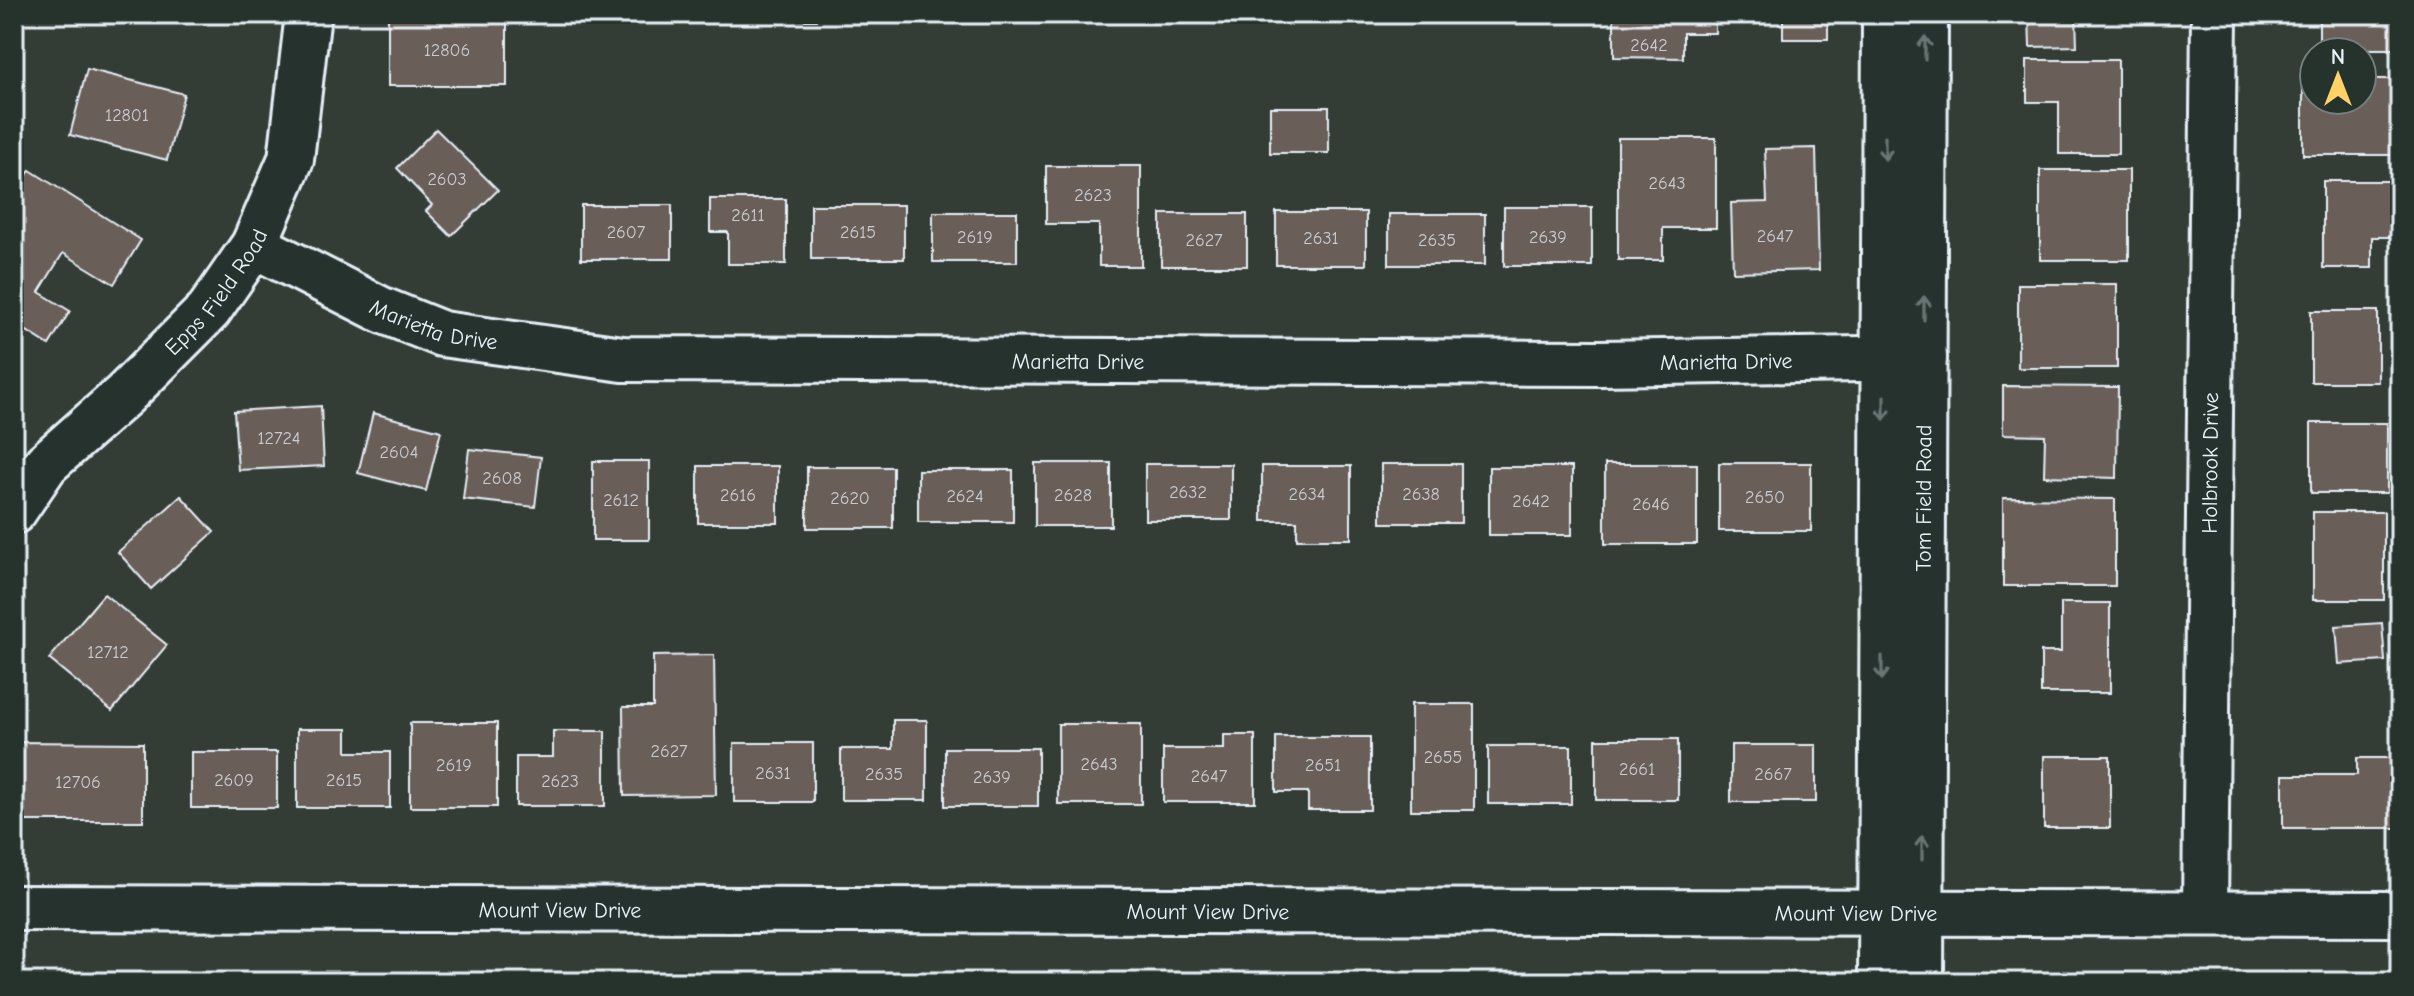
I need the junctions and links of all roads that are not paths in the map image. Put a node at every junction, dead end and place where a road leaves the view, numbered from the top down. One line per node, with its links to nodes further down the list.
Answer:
1 (308, 14): 5 (street, Epps Field Road)
2 (1885, 14): 6 (street, Tom Field Road, one-way to 6)
3 (1925, 14): 6 (street, Tom Field Road, one-way to 3)
4 (2214, 14): 10 (street, Holbrook Drive)
5 (254, 245): 6 (street, Marietta Drive); 7 (street, Epps Field Road)
6 (1904, 358): 9 (street, Tom Field Road)
7 (14, 511)
8 (14, 908): 9 (street, Mount View Drive)
9 (1902, 912): 10 (street, Mount View Drive); 12 (street, Tom Field Road); 13 (street, Tom Field Road)
10 (2205, 913): 11 (street, Mount View Drive)
11 (2400, 914)
12 (1881, 982)
13 (1921, 982)

